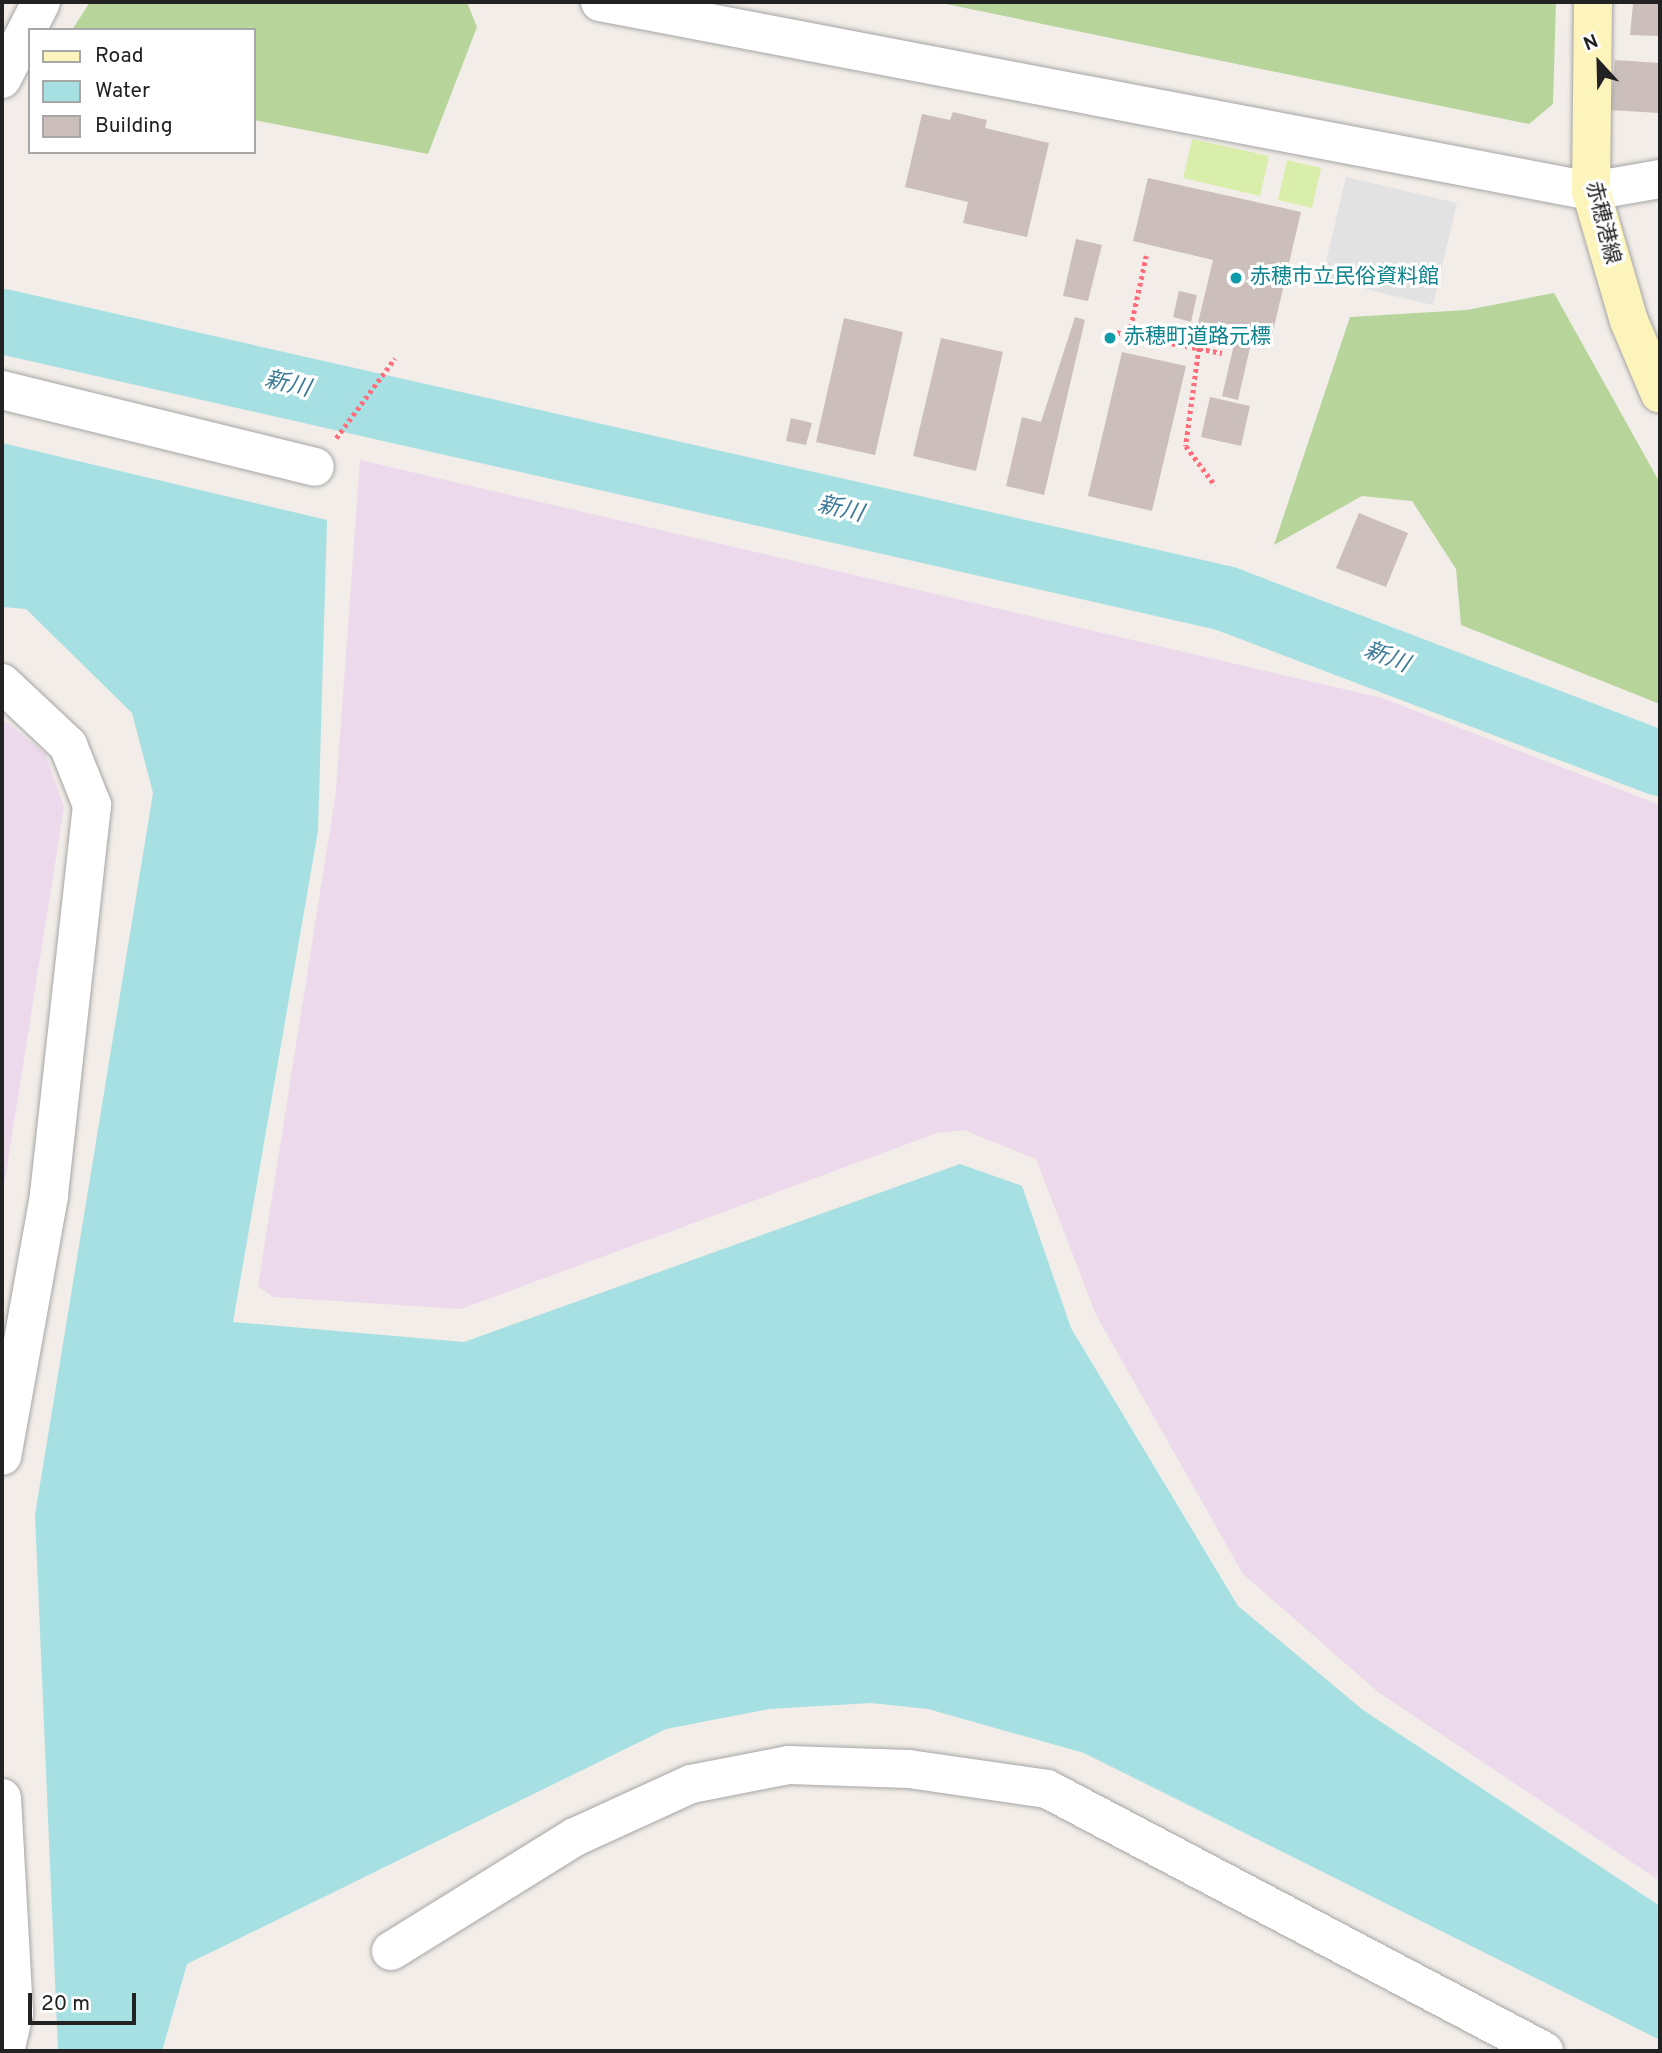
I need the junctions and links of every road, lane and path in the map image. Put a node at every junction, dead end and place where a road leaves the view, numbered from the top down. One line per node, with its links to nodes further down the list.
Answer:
1 (41, 2): 4 (street)
2 (600, 2): 6 (street)
3 (1593, 2): 6 (main road, 赤穂港線)
4 (2, 79)
5 (1660, 179): 6 (street)
6 (1591, 191): 16 (main road, 赤穂港線)
7 (1146, 256): 10 (path)
8 (1182, 325): 11 (path)
9 (1110, 331): 10 (path)
10 (1129, 334): 11 (path)
11 (1180, 345): 12 (path)
12 (1199, 348): 13 (path); 18 (path)
13 (1222, 353)
14 (395, 358): 17 (path)
15 (2, 390): 17 (street)
16 (1660, 394)
17 (315, 467)
18 (1215, 485)
19 (2, 683): 20 (street)
20 (2, 1456)
21 (2, 1798): 23 (street)
22 (391, 1951): 24 (street)
23 (5, 2051)
24 (1544, 2051)

